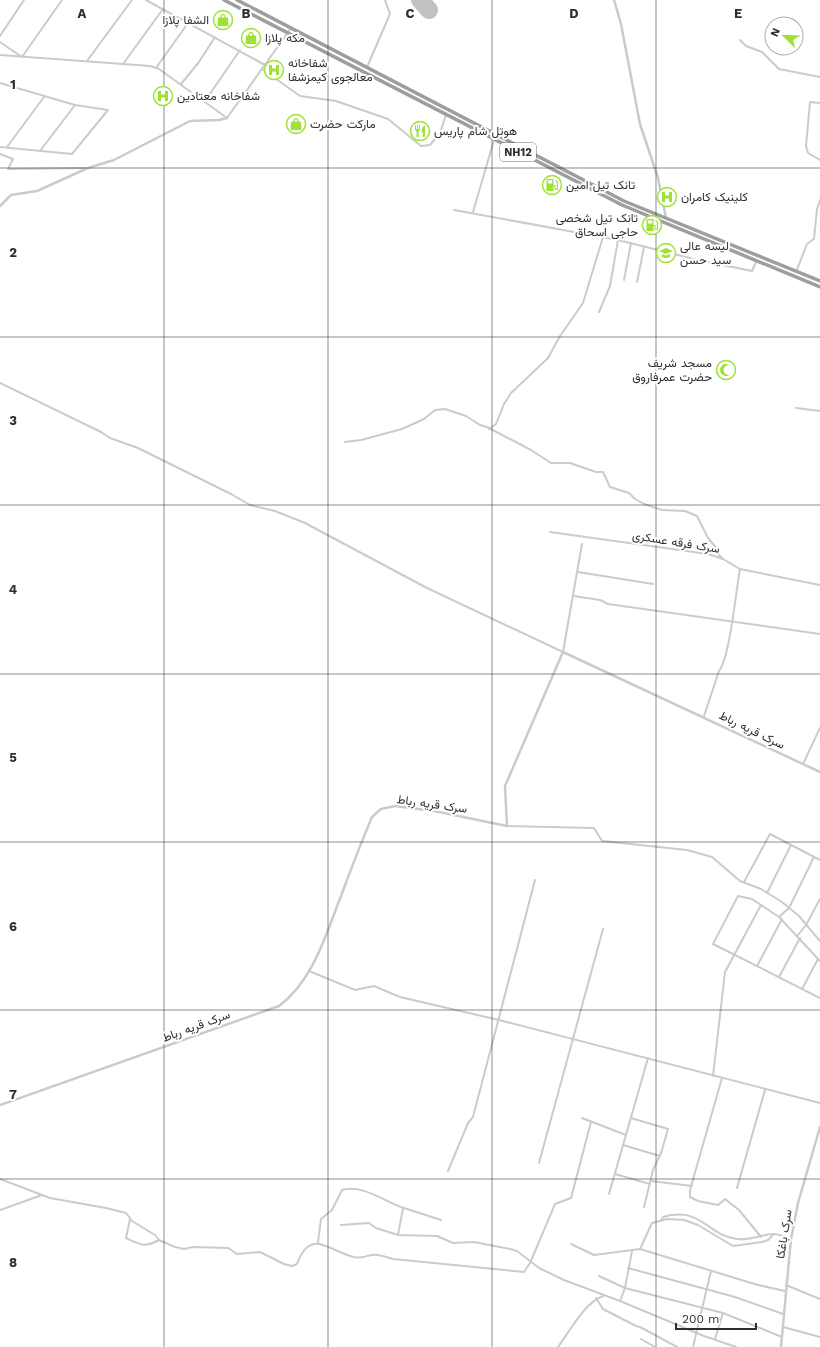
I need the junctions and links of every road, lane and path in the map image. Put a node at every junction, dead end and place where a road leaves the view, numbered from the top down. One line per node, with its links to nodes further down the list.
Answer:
1 (24, 0): 13 (street)
2 (62, 0): 19 (street)
3 (132, 0): 20 (street)
4 (146, 0): 9 (street)
5 (224, 0): 12 (highway, NH12)
6 (237, 0): 11 (highway, NH12)
7 (385, 0): 24 (street)
8 (614, 0): 47 (street)
9 (163, 9): 10 (street); 21 (street)
10 (188, 23): 14 (street); 23 (street)
11 (291, 28): 12 (street); 24 (highway, NH12)
12 (288, 33): 22 (street); 33 (highway, NH12)
13 (0, 36)
14 (215, 37): 17 (street); 28 (street)
15 (740, 40): 26 (street)
16 (0, 42): 19 (street)
17 (240, 50): 22 (street); 30 (street)
18 (0, 55): 19 (street)
19 (22, 57): 20 (street)
20 (87, 61): 21 (street)
21 (123, 64): 23 (street)
22 (265, 64): 25 (street)
23 (156, 68): 28 (street)
24 (367, 68): 47 (highway, NH12)
25 (262, 69): 33 (street); 34 (street)
26 (820, 77)
27 (0, 83): 29 (street)
28 (181, 84): 30 (street)
29 (44, 97): 32 (street); 37 (street)
30 (205, 101): 34 (street)
31 (820, 103): 40 (street)
32 (75, 105): 38 (street); 38 (street)
33 (446, 116): 35 (highway, NH12)
34 (228, 118): 41 (street)
35 (494, 140): 46 (street); 48 (highway, NH12)
36 (0, 147): 37 (street)
37 (7, 147): 38 (street)
38 (40, 151)
39 (0, 154): 41 (street)
40 (820, 160)
41 (88, 168): 43 (street)
42 (820, 200): 44 (street)
43 (0, 206)
44 (819, 209): 54 (street)
45 (454, 210): 46 (street)
46 (473, 212): 49 (street)
47 (666, 219): 48 (street); 54 (highway, NH12)
48 (668, 224): 53 (highway, NH12)
49 (604, 237): 50 (street); 63 (street)
50 (618, 240): 51 (street); 59 (street)
51 (631, 243): 52 (street); 55 (street)
52 (644, 247): 53 (street); 56 (street)
53 (757, 260): 58 (highway, NH12)
54 (796, 272): 57 (highway, NH12)
55 (624, 280)
56 (637, 282)
57 (820, 282)
58 (820, 287)
59 (599, 312)
60 (0, 383): 75 (street)
61 (796, 408): 62 (street)
62 (820, 411)
63 (489, 429): 64 (street); 67 (street)
64 (345, 442)
65 (550, 532): 67 (street, سرک فرقه عسکری)
66 (582, 544): 69 (street)
67 (723, 559): 68 (street, سرک فرقه عسکری)
68 (740, 569): 71 (street, سرک فرقه عسکری); 73 (street)
69 (578, 572): 70 (street); 72 (street)
70 (653, 584)
71 (820, 585)
72 (574, 596): 73 (street); 75 (street)
73 (731, 622): 74 (street); 76 (street)
74 (820, 634)
75 (563, 652): 76 (street, سرک قریه رباط); 80 (street)
76 (704, 716): 78 (street, سرک قریه رباط)
77 (820, 728): 78 (street)
78 (803, 764): 79 (street, سرک قریه رباط)
79 (820, 772)
80 (507, 826): 85 (street); 100 (street, سرک قریه رباط)
81 (791, 845): 82 (street); 85 (street); 86 (street)
82 (814, 857): 83 (street); 89 (street)
83 (820, 860)
84 (535, 880): 104 (street)
85 (744, 882): 86 (street)
86 (767, 893): 89 (street)
87 (820, 899): 92 (street)
88 (761, 905): 90 (street); 97 (street); 97 (street)
89 (789, 908): 90 (street); 92 (street)
90 (779, 917): 91 (street)
91 (782, 920): 94 (street); 99 (street)
92 (806, 925): 94 (street); 96 (street)
93 (603, 929): 105 (street)
94 (798, 935): 95 (street)
95 (800, 938): 98 (street); 101 (street)
96 (820, 941)
97 (735, 955): 99 (street); 107 (street)
98 (819, 960): 102 (street)
99 (758, 966): 101 (street)
100 (309, 971): 104 (street); 111 (street, سرک قریه رباط)
101 (779, 977): 102 (street)
102 (802, 989): 103 (street)
103 (820, 998)
104 (499, 1020): 105 (street); 120 (street)
105 (573, 1039): 106 (street); 119 (street)
106 (648, 1058): 107 (street); 113 (street)
107 (713, 1076): 108 (street)
108 (722, 1078): 109 (street); 124 (street)
109 (765, 1090): 110 (street); 125 (street)
110 (820, 1103)
111 (0, 1105)
112 (582, 1118): 114 (street)
113 (631, 1118): 116 (street); 118 (street)
114 (591, 1122): 116 (street); 144 (street)
115 (820, 1127): 138 (street, سرک باغکا)
116 (626, 1135): 117 (street)
117 (623, 1146): 118 (street); 121 (street)
118 (660, 1156): 123 (street)
119 (539, 1163)
120 (448, 1171)
121 (615, 1174): 123 (street); 126 (street)
122 (0, 1179): 127 (street)
123 (650, 1182): 124 (street); 128 (street)
124 (692, 1186): 137 (street)
125 (736, 1188)
126 (609, 1194)
127 (42, 1195): 130 (street); 131 (street)
128 (644, 1207)
129 (403, 1208): 132 (street); 136 (street); 140 (street)
130 (0, 1210)
131 (130, 1218): 139 (street); 139 (street)
132 (441, 1220)
133 (661, 1221): 135 (street); 137 (street); 142 (street)
134 (341, 1224): 136 (street)
135 (774, 1234): 137 (street); 138 (street)
136 (398, 1235): 144 (street)
137 (761, 1237)
138 (791, 1239): 148 (street, سرک باغکا)
139 (159, 1240): 140 (street)
140 (318, 1242): 144 (street)
141 (571, 1244): 143 (street)
142 (640, 1249): 143 (street); 146 (street)
143 (632, 1251): 145 (street)
144 (530, 1263): 152 (street)
145 (628, 1268): 149 (street); 150 (street)
146 (711, 1271): 150 (street); 151 (street)
147 (599, 1276): 149 (street)
148 (786, 1286): 151 (street, سرک باغکا); 154 (street)
149 (625, 1288): 155 (street); 156 (street)
150 (708, 1291): 156 (street); 158 (street)
151 (785, 1291): 158 (street, سرک باغکا)
152 (605, 1295): 153 (street); 155 (street)
153 (596, 1298): 165 (street); 168 (street)
154 (820, 1299)
155 (620, 1301): 160 (street)
156 (702, 1308): 157 (street); 160 (street)
157 (723, 1313): 161 (street); 164 (street)
158 (783, 1314): 159 (street, سرک باغکا)
159 (782, 1326): 161 (street, سرک باغکا); 162 (street)
160 (696, 1333): 164 (street); 169 (street)
161 (782, 1337): 171 (street, سرک باغکا)
162 (820, 1337)
163 (641, 1339): 167 (street)
164 (715, 1339): 170 (street)
165 (558, 1346): 166 (street)
166 (563, 1347)
167 (654, 1347)
168 (677, 1347)
169 (693, 1347)
170 (736, 1347)
171 (781, 1347)

